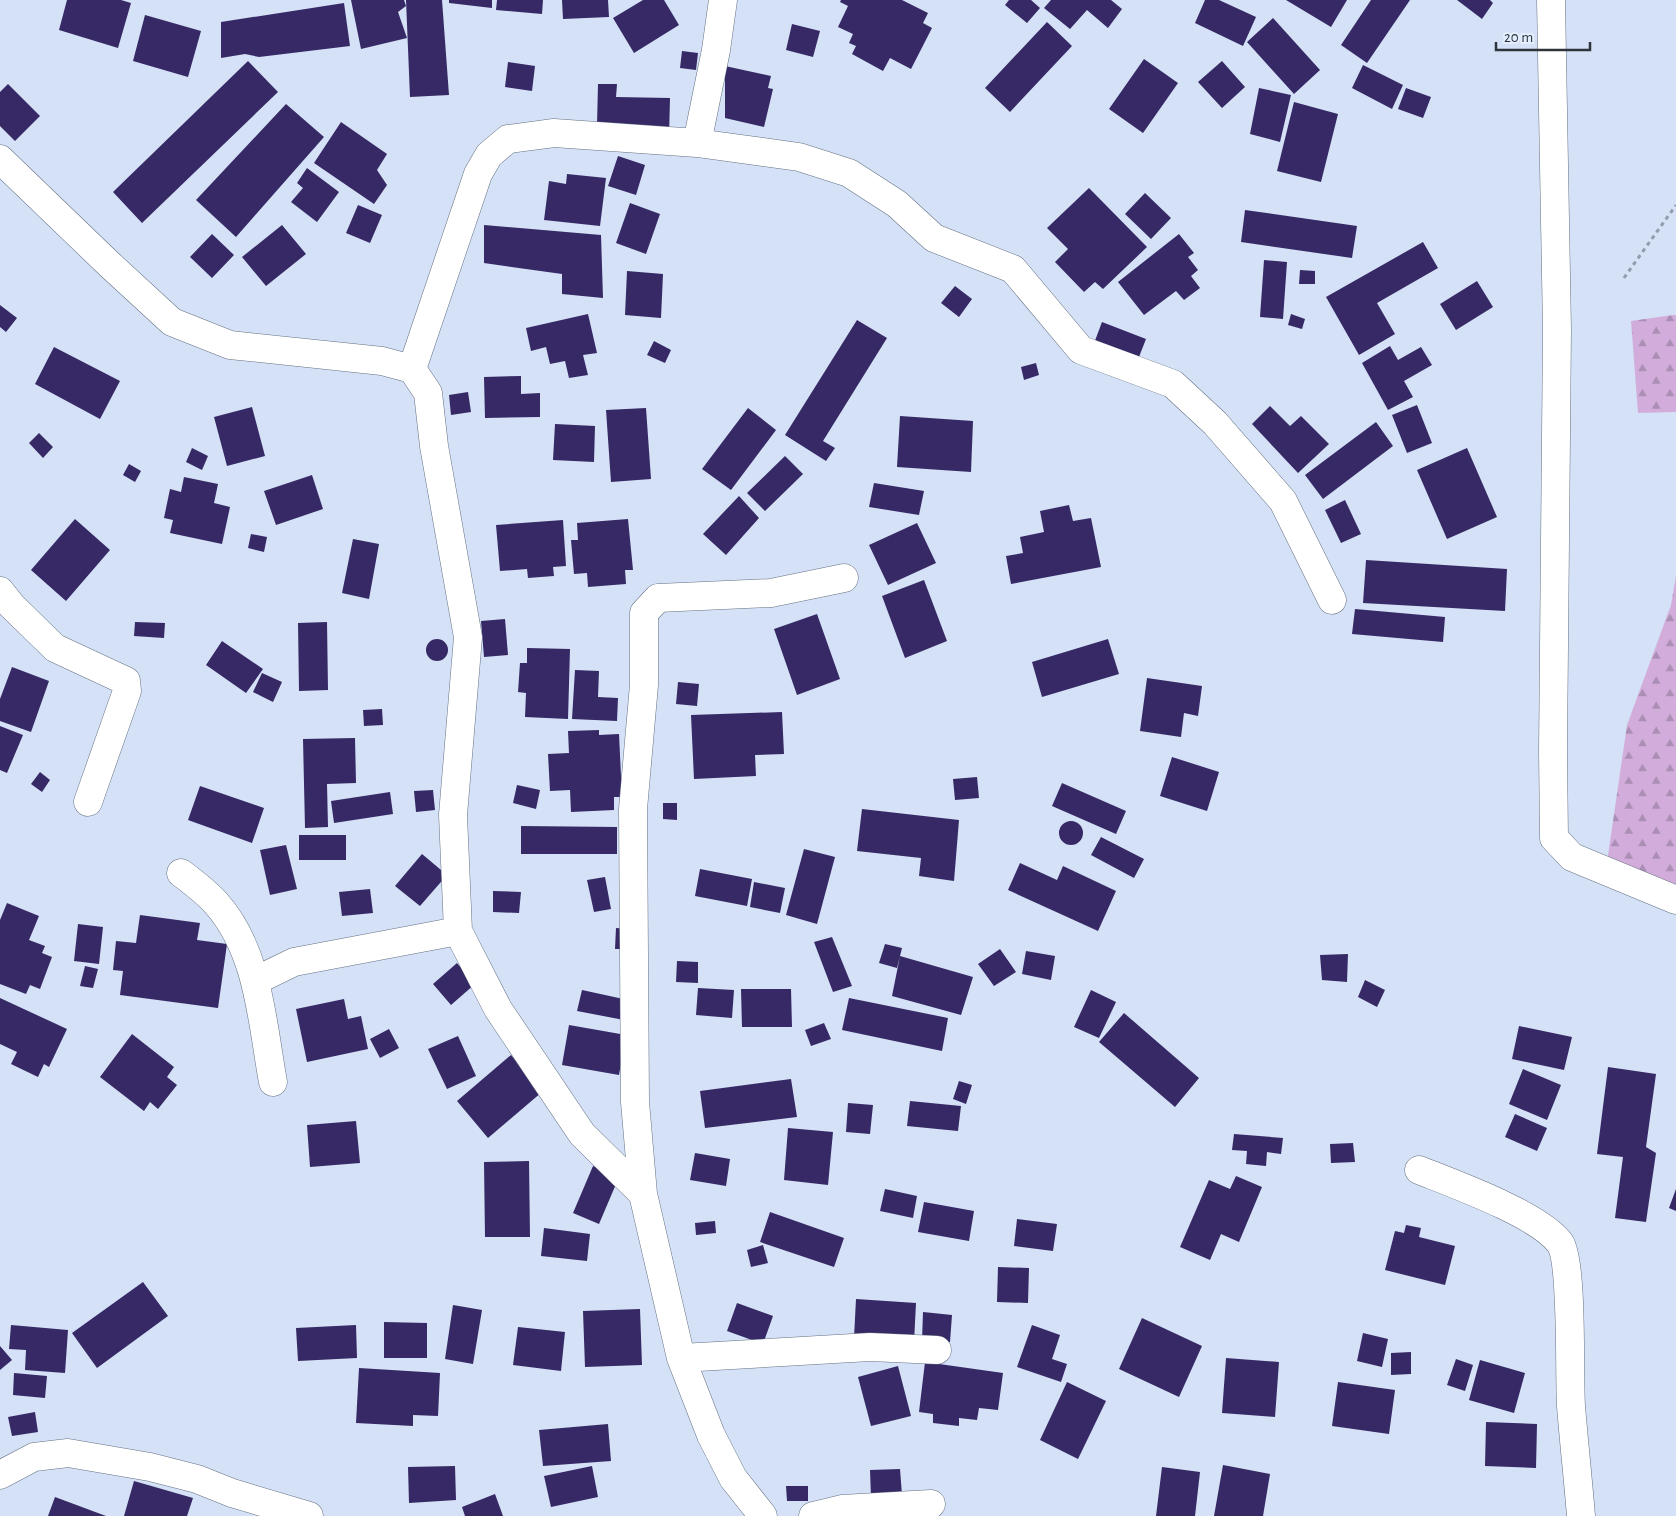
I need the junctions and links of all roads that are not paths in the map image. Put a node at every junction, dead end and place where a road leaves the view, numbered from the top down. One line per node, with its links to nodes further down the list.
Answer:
1 (723, 0): 3 (street)
2 (1551, 0): 11 (street)
3 (697, 143): 5 (street); 8 (street)
4 (0, 159): 5 (street)
5 (412, 369): 12 (street)
6 (844, 578): 16 (street)
7 (0, 591): 9 (street)
8 (1332, 600)
9 (88, 802)
10 (181, 873): 13 (street)
11 (1676, 900)
12 (458, 931): 13 (street); 16 (street)
13 (255, 981): 14 (street)
14 (273, 1082)
15 (1419, 1170): 24 (street)
16 (643, 1194): 18 (street)
17 (937, 1350): 18 (street)
18 (681, 1358): 22 (street)
19 (0, 1475): 21 (street)
20 (931, 1504): 23 (street)
21 (309, 1516)
22 (763, 1516)
23 (813, 1516)
24 (1581, 1516)

